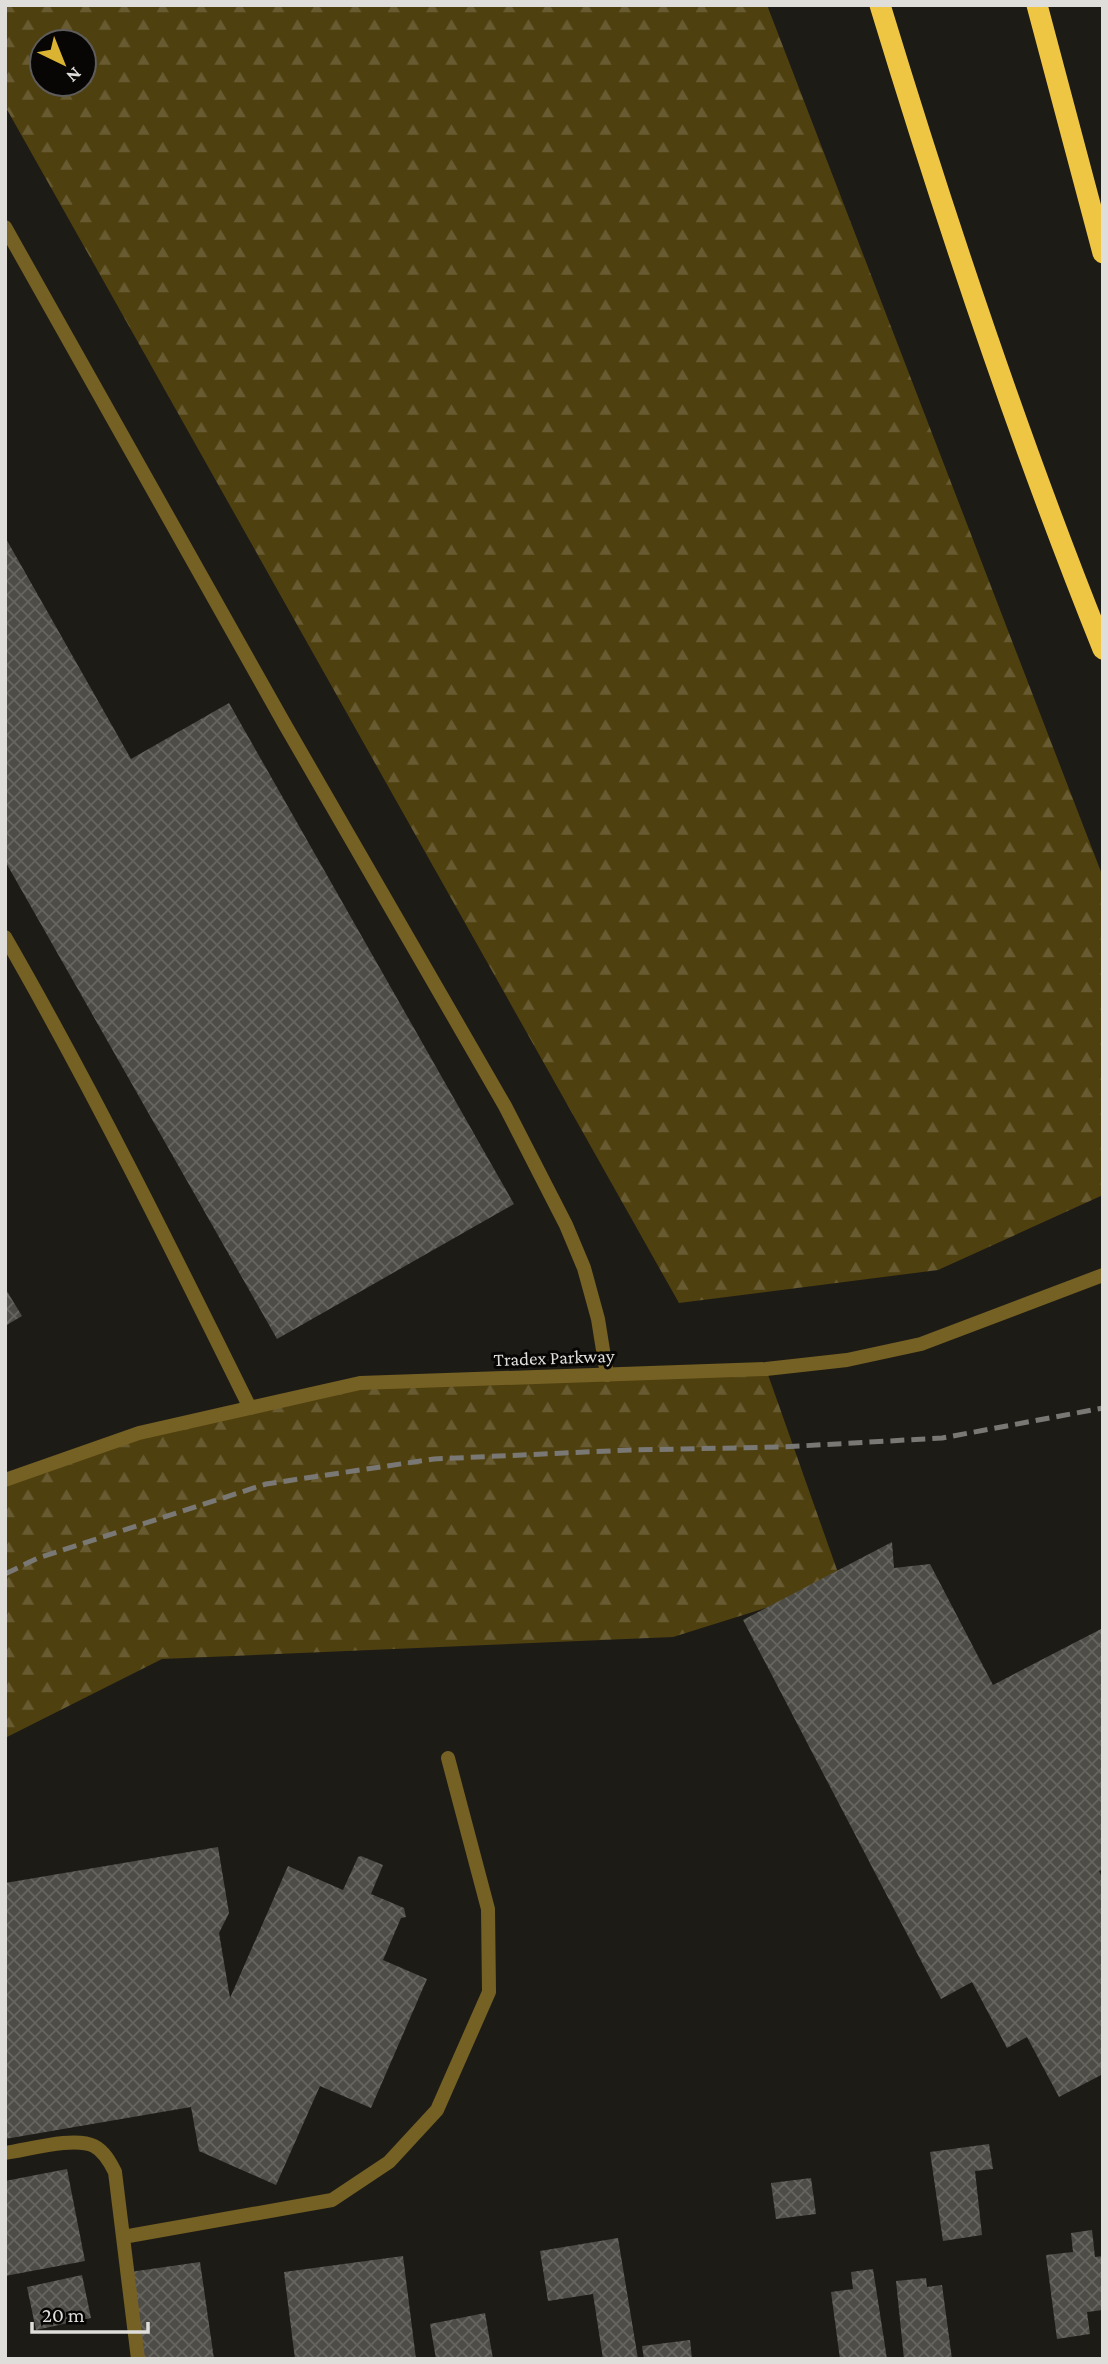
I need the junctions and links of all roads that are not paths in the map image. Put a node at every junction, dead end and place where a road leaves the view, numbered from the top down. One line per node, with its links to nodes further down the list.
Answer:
1 (880, 5): 5 (highway)
2 (1037, 5): 4 (highway)
3 (5, 227): 8 (street)
4 (1103, 253)
5 (1103, 649)
6 (5, 937): 9 (street)
7 (1103, 1275): 8 (street, Tradex Parkway)
8 (607, 1375): 9 (street, Tradex Parkway)
9 (250, 1408): 10 (street, Tradex Parkway)
10 (5, 1480)
11 (448, 1758): 13 (street)
12 (5, 2153): 13 (street)
13 (123, 2237): 14 (street)
14 (138, 2359)

